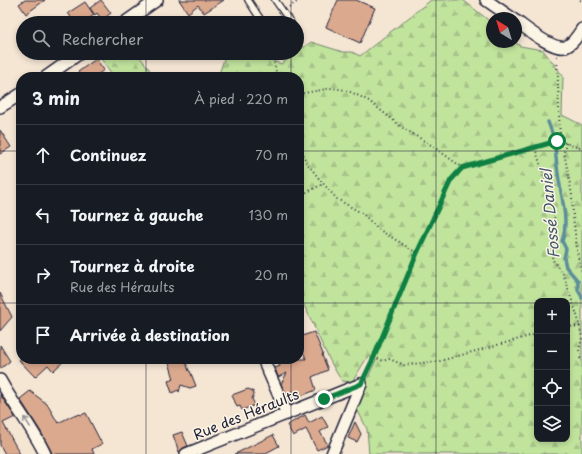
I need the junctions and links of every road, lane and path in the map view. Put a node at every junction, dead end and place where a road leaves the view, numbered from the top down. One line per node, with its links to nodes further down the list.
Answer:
1 (157, 0): 8 (street)
2 (248, 0): 9 (lane)
3 (275, 0): 6 (lane)
4 (300, 0): 6 (path)
5 (487, 0): 7 (street)
6 (283, 12): 10 (lane)
7 (504, 12)
8 (134, 16)
9 (258, 16)
10 (286, 16)
11 (522, 25): 13 (street)
12 (582, 29): 13 (street)
13 (556, 46): 21 (path)
14 (73, 60): 16 (street)
15 (276, 60): 17 (path)
16 (61, 72)
17 (276, 72)
18 (304, 93): 26 (path)
19 (16, 97): 20 (street)
20 (0, 107)
21 (558, 141): 22 (path); 23 (path)
22 (566, 143): 24 (path); 30 (path)
23 (534, 148): 26 (path); 31 (path)
24 (582, 149)
25 (304, 156): 27 (path)
26 (462, 168): 29 (path)
27 (324, 184): 28 (path); 29 (path)
28 (304, 194)
29 (417, 253): 34 (path)
30 (582, 272)
31 (580, 326): 32 (path); 35 (path)
32 (570, 327)
33 (534, 335): 34 (path)
34 (374, 357): 38 (path)
35 (582, 359)
36 (265, 364): 40 (street)
37 (0, 380): 39 (street)
38 (361, 384): 40 (street, Rue des Héraults); 43 (street)
39 (3, 393): 41 (street, one-way to 39)
40 (287, 414): 42 (street, Rue des Héraults)
41 (44, 454)
42 (186, 454)
43 (332, 454)

